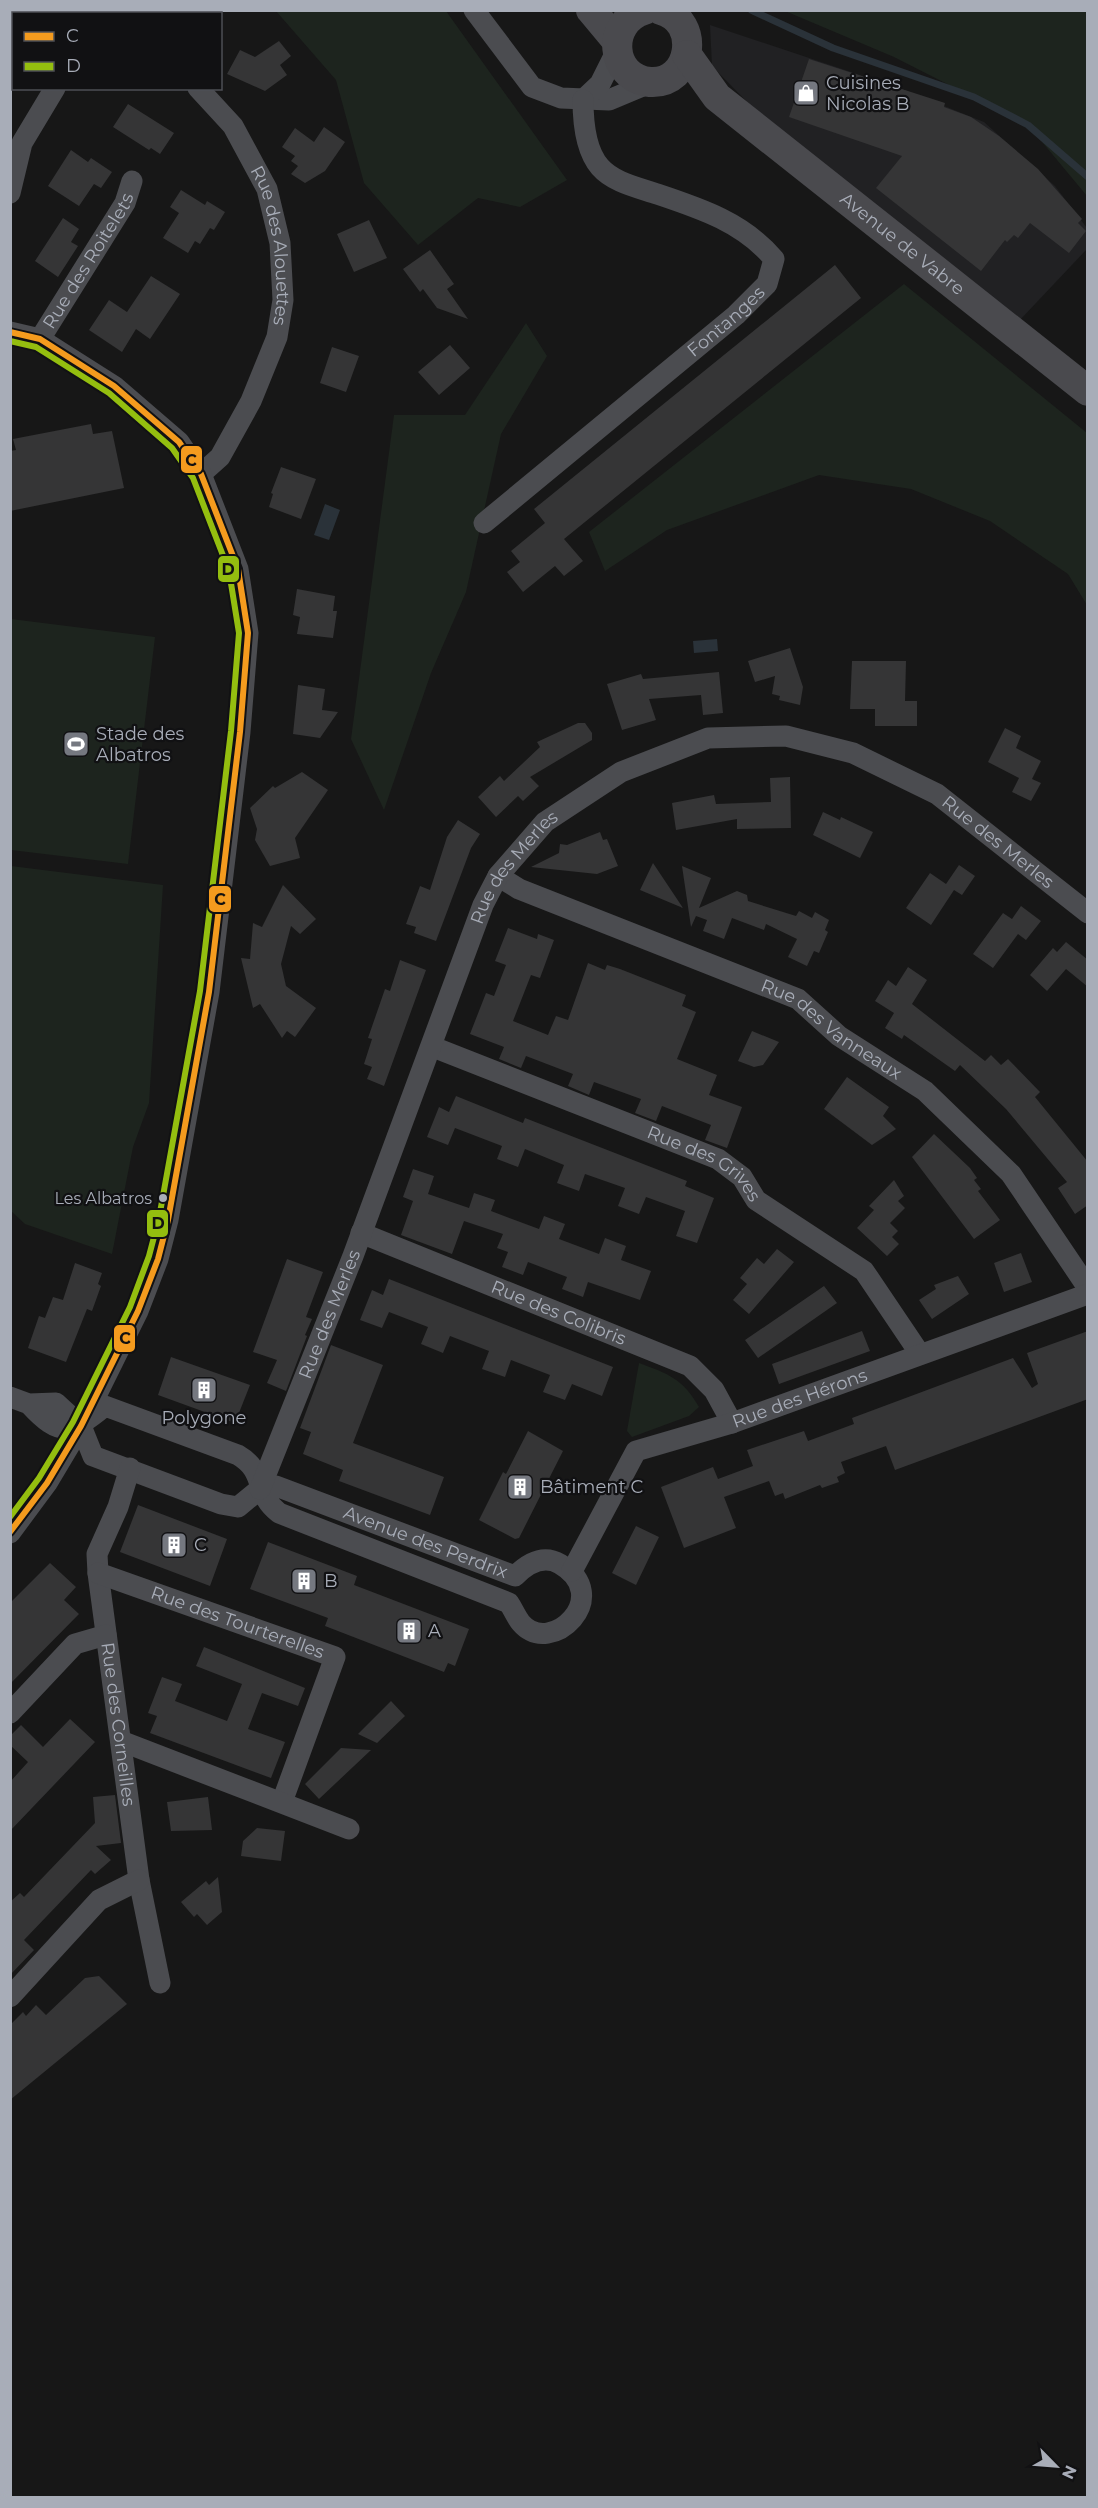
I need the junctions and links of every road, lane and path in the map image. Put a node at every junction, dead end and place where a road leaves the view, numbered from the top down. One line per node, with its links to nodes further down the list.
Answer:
1 (474, 10): 11 (street)
2 (591, 10): 5 (main road)
3 (699, 10): 6 (main road)
4 (643, 11): 5 (main road); 6 (main road)
5 (616, 46): 7 (main road); 11 (street)
6 (688, 50): 7 (main road); 10 (main road, Avenue de Vabre)
7 (658, 81): 10 (main road, Avenue de Vabre); 11 (street)
8 (54, 90): 13 (street)
9 (200, 90): 17 (street, Rue des Alouettes)
10 (717, 97): 16 (main road, Avenue de Vabre)
11 (583, 100): 18 (street, Fontanges)
12 (132, 181): 15 (street, Rue des Roitelets)
13 (10, 193)
14 (10, 332): 15 (street)
15 (40, 339): 17 (street)
16 (1088, 391)
17 (201, 474): 28 (street)
18 (484, 523)
19 (498, 876): 20 (street, Rue des Merles); 21 (street, Rue des Merles); 23 (street, Rue des Vanneaux)
20 (1088, 913)
21 (433, 1047): 22 (street, Rue des Merles); 25 (street, Rue des Grives)
22 (361, 1233): 27 (street, Rue des Colibris); 30 (street, Rue des Merles)
23 (1088, 1288)
24 (1088, 1294): 25 (street, Rue des Hérons)
25 (920, 1354): 27 (street, Rue des Hérons)
26 (20, 1401): 28 (street)
27 (732, 1423): 32 (street, Rue des Hérons)
28 (81, 1426): 29 (street); 30 (street, Avenue des Perdrix); 31 (street)
29 (130, 1468): 30 (street); 33 (street, Rue des Corneilles)
30 (260, 1489): 32 (street, Avenue des Perdrix); 32 (street, Avenue des Perdrix)
31 (10, 1533)
32 (572, 1571)
33 (98, 1573): 34 (street, Rue des Corneilles); 37 (street, Rue des Tourterelles)
34 (106, 1635): 35 (street); 36 (street, Rue des Corneilles)
35 (10, 1713)
36 (122, 1741): 37 (street); 39 (street, Rue des Corneilles)
37 (282, 1802): 38 (street)
38 (349, 1829)
39 (139, 1880): 40 (street, Rue des Corneilles); 41 (street)
40 (160, 1983)
41 (10, 1997)

